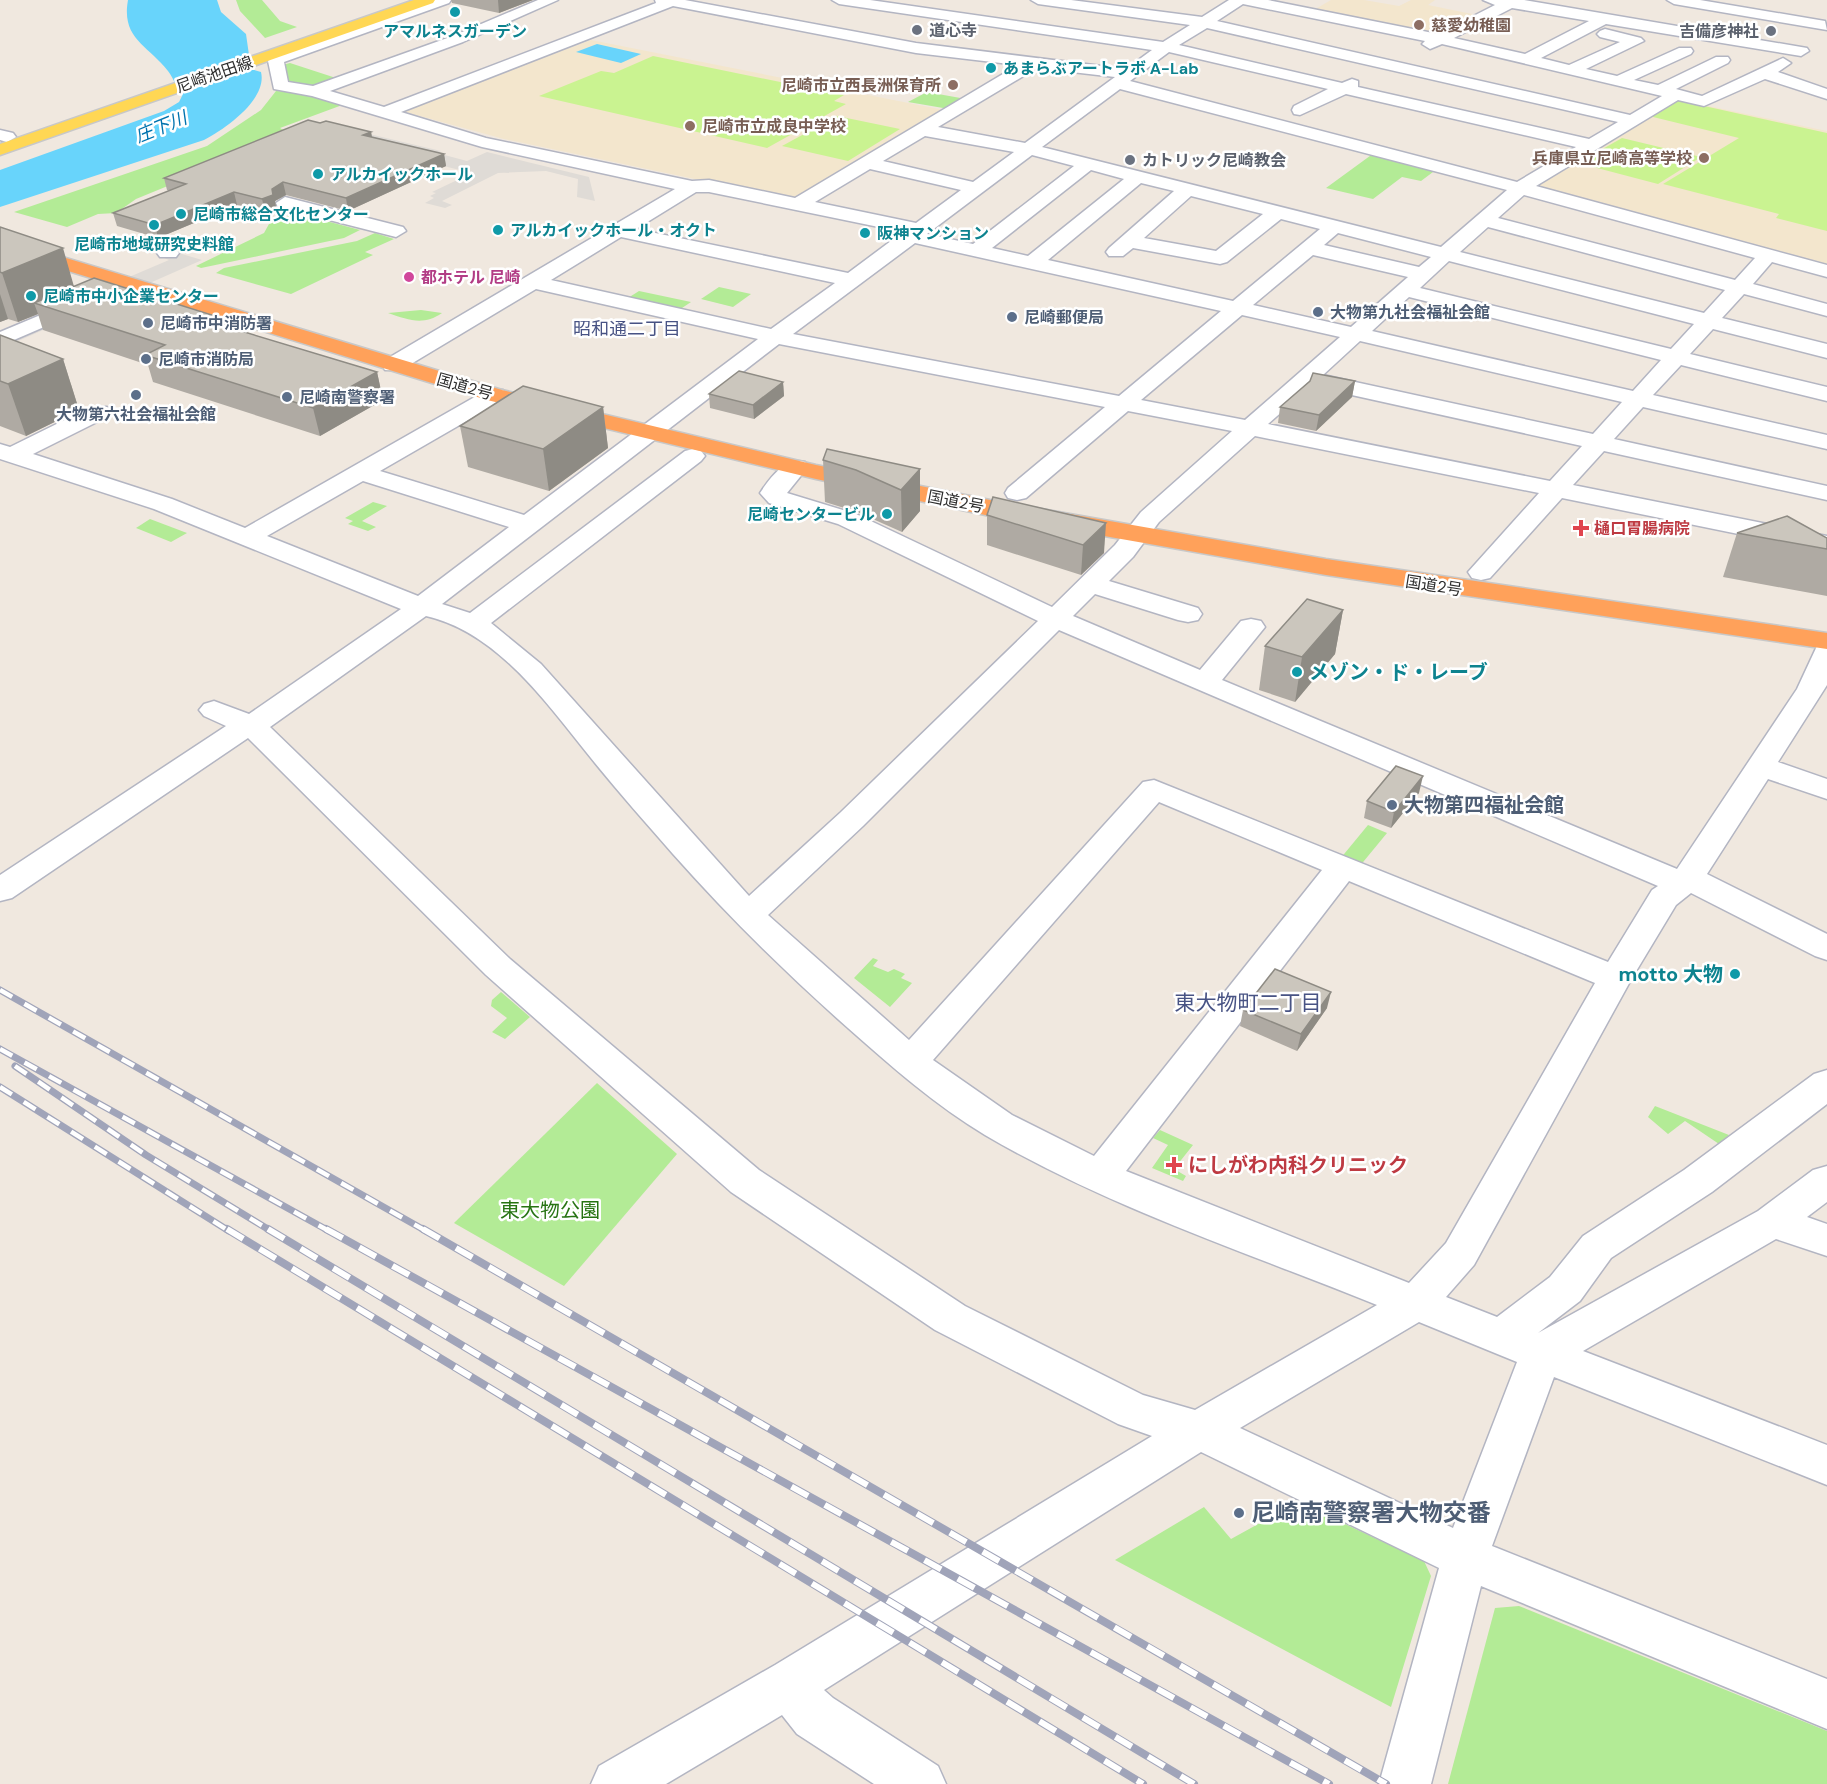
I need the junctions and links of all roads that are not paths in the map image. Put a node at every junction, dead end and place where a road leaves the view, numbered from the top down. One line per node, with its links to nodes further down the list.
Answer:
1 (401, 0): 34 (main road, 尼崎池田線)
2 (428, 0): 34 (main road, 尼崎池田線)
3 (444, 0): 21 (street)
4 (551, 0): 27 (street)
5 (838, 0): 19 (street)
6 (940, 0): 19 (street)
7 (1038, 0): 22 (street)
8 (1239, 0): 22 (street)
9 (1246, 0): 18 (street)
10 (1325, 0): 18 (street)
11 (1490, 0): 14 (street)
12 (1674, 0): 15 (street)
13 (667, 1): 20 (street); 51 (street)
14 (1514, 2): 23 (street); 29 (street)
15 (1750, 4): 24 (street); 31 (street)
16 (1616, 5): 23 (street)
17 (782, 9): 20 (street)
18 (1305, 12): 25 (street)
19 (917, 13): 28 (street); 32 (street)
20 (763, 18): 28 (street)
21 (383, 22): 27 (street); 46 (street)
22 (1202, 22): 32 (street); 39 (street)
23 (1594, 22): 30 (street); 31 (street); 36 (street)
24 (1826, 24): 35 (street)
25 (1379, 27): 26 (street); 29 (street)
26 (1359, 38)
27 (458, 39): 46 (street)
28 (871, 39): 37 (street)
29 (1439, 39): 36 (street); 39 (street)
30 (1636, 40): 33 (street); 40 (street)
31 (1713, 44): 35 (street)
32 (1166, 46): 43 (street); 45 (street)
33 (1684, 51): 38 (street); 44 (street)
34 (262, 52): 55 (main road, 尼崎池田線)
35 (1808, 53): 41 (street)
36 (1526, 60): 40 (street)
37 (1033, 63): 43 (street); 54 (street)
38 (1733, 63): 41 (street); 47 (street)
39 (1389, 64): 45 (street); 53 (street)
40 (1570, 70): 44 (street)
41 (1766, 72): 47 (street); 48 (street)
42 (1157, 75): 43 (street)
43 (1127, 76): 57 (street); 65 (street)
44 (1618, 81): 47 (street)
45 (1346, 87): 50 (street); 56 (street)
46 (314, 91): 51 (street)
47 (1667, 93): 53 (street)
48 (1827, 94)
49 (1278, 104): 50 (street)
50 (1300, 110): 52 (street)
51 (385, 112): 63 (street)
52 (1321, 115)
53 (1632, 120): 56 (street)
54 (923, 130): 57 (street); 58 (street)
55 (2, 140)
56 (1590, 145): 61 (street)
57 (1029, 149): 59 (street); 64 (street)
58 (869, 164): 64 (street); 68 (street)
59 (1087, 164): 62 (street); 79 (street)
60 (1525, 166): 61 (street)
61 (1547, 172): 65 (street)
62 (1137, 177): 66 (street); 82 (street)
63 (692, 187): 68 (street); 74 (street)
64 (976, 188): 75 (street)
65 (1520, 188): 70 (street); 81 (street)
66 (1187, 189): 69 (street); 76 (street)
67 (285, 203): 73 (street)
68 (799, 204): 75 (street)
69 (1278, 212): 72 (street); 76 (street)
70 (1484, 220): 80 (street); 89 (street)
71 (0, 226): 99 (highway, 国道2号)
72 (1335, 226): 78 (street); 80 (street)
73 (396, 231)
74 (619, 231): 86 (street); 87 (street)
75 (915, 233): 79 (street); 86 (street)
76 (1129, 241): 85 (street)
77 (0, 244): 88 (highway, 国道2号)
78 (1310, 248): 84 (street); 91 (street)
79 (977, 250): 82 (street)
80 (1444, 253): 84 (street); 93 (street)
81 (1768, 255): 83 (street); 89 (street)
82 (1033, 262): 85 (street)
83 (1827, 271)
84 (1422, 274): 90 (street)
85 (1090, 275): 91 (street)
86 (851, 280): 95 (street)
87 (534, 282): 95 (street); 99 (street)
88 (130, 283): 96 (street); 99 (highway, 国道2号)
89 (1738, 287): 92 (street); 93 (street)
90 (1404, 290): 94 (street); 98 (street)
91 (1236, 308): 94 (street); 104 (street)
92 (1827, 310)
93 (1708, 320): 97 (street); 98 (street)
94 (1356, 334): 100 (street); 103 (street)
95 (777, 337): 104 (street); 106 (street)
96 (0, 339)
97 (1827, 351)
98 (1675, 356): 101 (street); 103 (street)
99 (404, 360): 102 (highway, 国道2号); 106 (highway, 国道2号)
100 (1306, 378): 107 (street); 108 (street)
101 (1827, 394)
102 (495, 395): 106 (highway, 国道2号); 113 (street)
103 (1636, 398): 108 (street); 109 (street)
104 (1123, 403): 107 (street); 116 (street)
105 (99, 412): 110 (street)
106 (658, 425): 112 (highway, 国道2号); 116 (highway, 国道2号); 117 (street)
107 (1251, 428): 114 (street); 118 (street)
108 (1598, 442): 114 (street); 115 (street)
109 (1827, 442)
110 (6, 453): 119 (street)
111 (693, 456): 127 (street)
112 (796, 467): 118 (highway, 国道2号); 125 (street)
113 (360, 472): 117 (street); 119 (street)
114 (1558, 489): 120 (street); 121 (street)
115 (1827, 492)
116 (1017, 493): 118 (highway, 国道2号)
117 (526, 524): 123 (street)
118 (1137, 534): 121 (highway, 国道2号); 122 (street); 129 (highway, 国道2号)
119 (245, 537): 123 (street)
120 (1827, 544)
121 (1481, 572): 126 (highway, 国道2号)
122 (1090, 584): 124 (street); 125 (street)
123 (421, 607): 127 (street); 133 (street)
124 (1188, 614)
125 (1056, 619): 131 (street); 139 (street)
126 (1827, 620)
127 (471, 625): 139 (street)
128 (1251, 627): 131 (street)
129 (1827, 640)
130 (1827, 652): 134 (street)
131 (1205, 682): 137 (street)
132 (214, 710): 133 (street)
133 (252, 726): 138 (street); 151 (street)
134 (1759, 766): 135 (street); 137 (street)
135 (1827, 790)
136 (1343, 866): 141 (street); 142 (street); 144 (street)
137 (1684, 881): 140 (street); 141 (street)
138 (0, 890)
139 (748, 915): 142 (street)
140 (1827, 948)
141 (1615, 978): 148 (street)
142 (912, 1064): 144 (street)
143 (1827, 1084): 149 (street)
144 (1100, 1176): 148 (street)
145 (1827, 1181): 146 (street)
146 (1772, 1222): 147 (street); 150 (street)
147 (1827, 1240)
148 (1416, 1303): 149 (street); 151 (street)
149 (1501, 1338): 150 (street)
150 (1541, 1354): 152 (street); 153 (street)
151 (1199, 1430): 153 (street); 154 (street)
152 (1827, 1465)
153 (1465, 1557): 155 (street); 158 (street)
154 (792, 1683): 156 (street); 157 (street)
155 (1827, 1704)
156 (901, 1779)
157 (617, 1784)
158 (1405, 1784)

